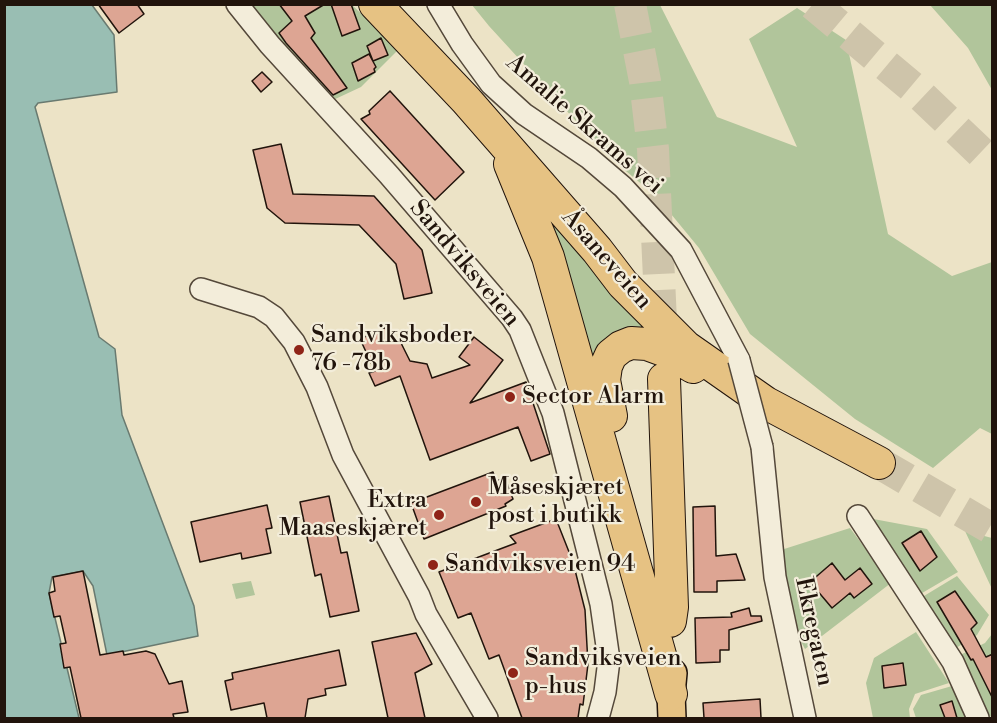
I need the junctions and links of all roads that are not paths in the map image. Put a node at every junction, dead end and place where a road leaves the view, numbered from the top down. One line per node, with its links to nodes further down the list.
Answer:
1 (237, 4): 12 (street, Sandviksveien)
2 (375, 4): 4 (highway, Åsaneveien)
3 (438, 4): 8 (street, Amalie Skrams vei, bridge)
4 (496, 133): 9 (highway, Åsaneveien); 10 (highway)
5 (201, 289): 11 (street)
6 (664, 380): 9 (highway)
7 (858, 516): 14 (street)
8 (772, 556): 13 (street, Ekregaten)
9 (670, 621): 10 (main road)
10 (671, 706)
11 (487, 718)
12 (598, 718)
13 (805, 718)
14 (978, 718)

